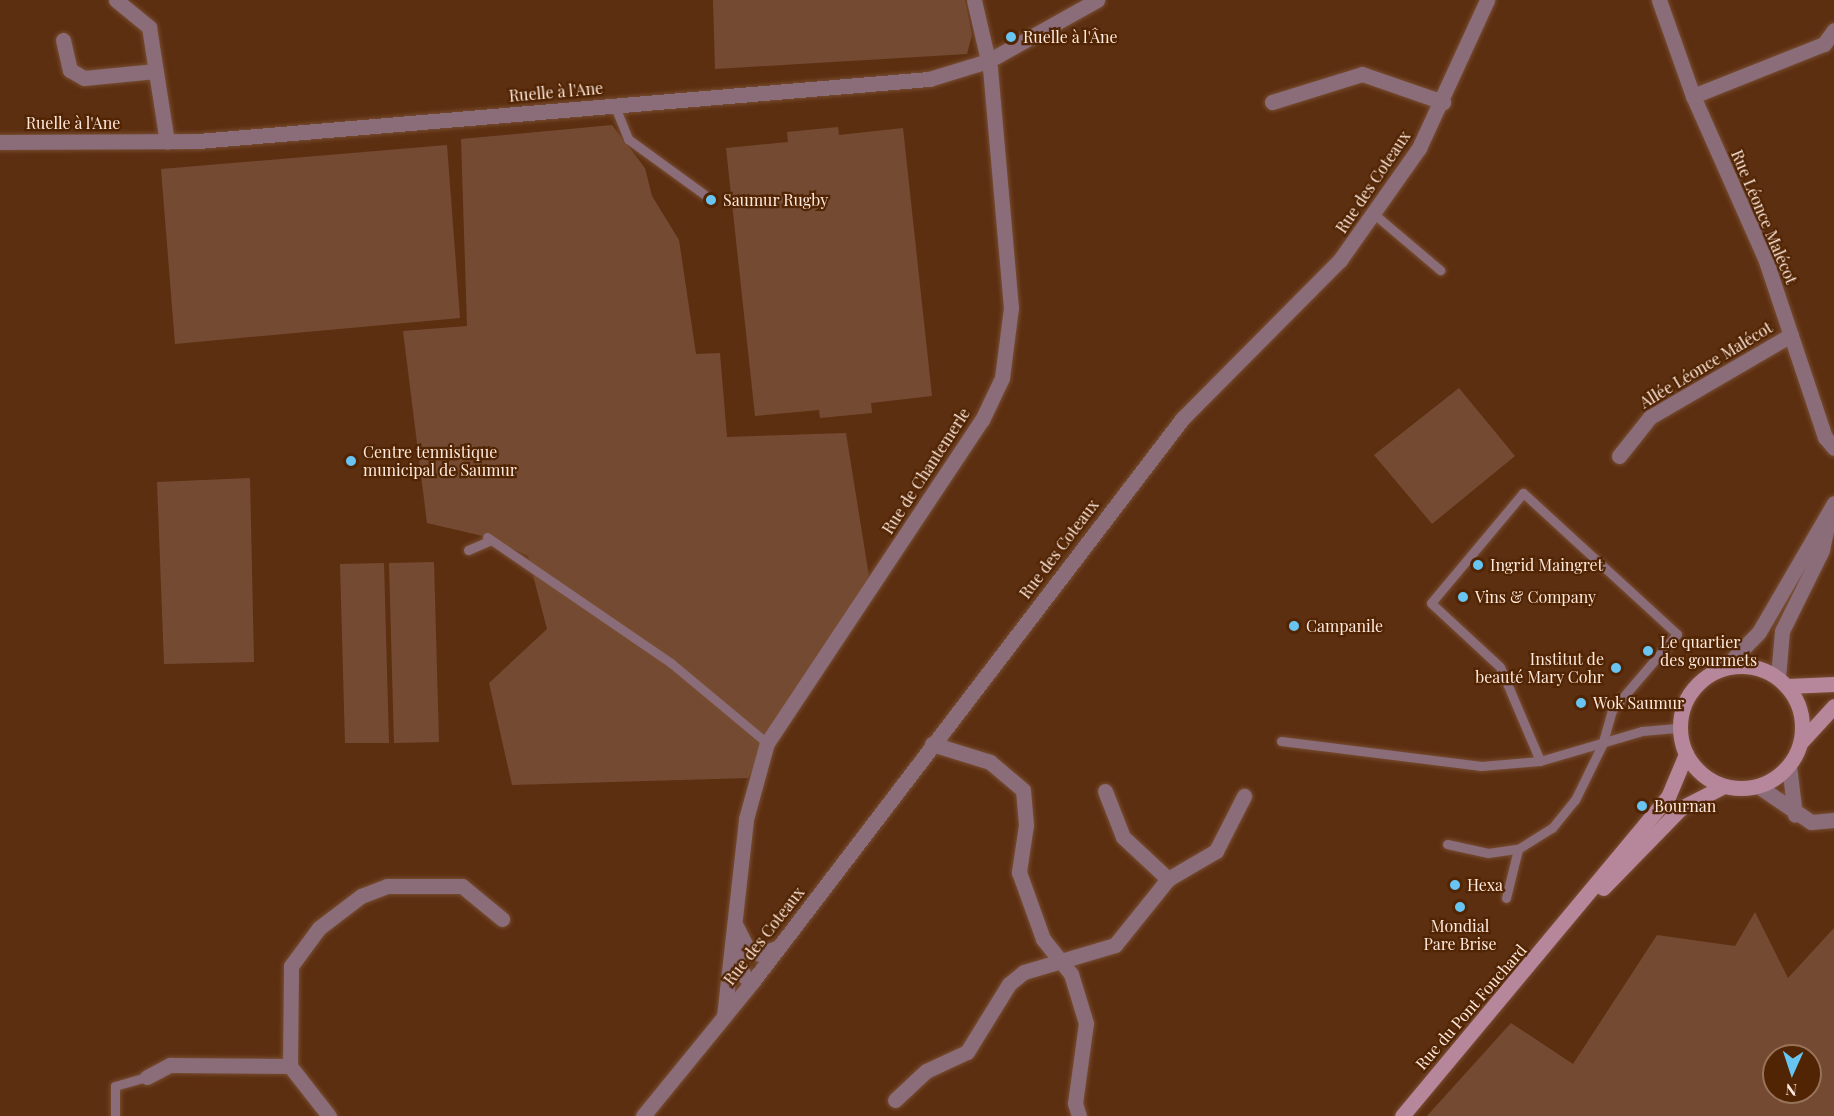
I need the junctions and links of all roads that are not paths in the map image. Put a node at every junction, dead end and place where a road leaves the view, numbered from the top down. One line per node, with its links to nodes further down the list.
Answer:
1 (116, 0): 9 (street)
2 (974, 0): 8 (street, Rue de Chantemerle)
3 (1097, 0): 8 (street, Ruelle à l'Ane)
4 (1487, 0): 12 (street, Rue des Coteaux)
5 (1659, 0): 10 (street, Rue Léonce Malécot)
6 (1834, 30): 10 (street)
7 (63, 40): 9 (street)
8 (988, 61): 13 (street, Ruelle à l'Ane); 31 (street, Rue de Chantemerle)
9 (156, 71): 15 (street)
10 (1693, 96): 19 (street, Rue Léonce Malécot)
11 (1272, 102): 12 (street)
12 (1443, 102): 17 (street, Rue des Coteaux)
13 (614, 104): 15 (street, Ruelle à l'Ane); 16 (lane)
14 (0, 142): 15 (street, Ruelle à l'Ane)
15 (167, 142)
16 (705, 195)
17 (1374, 214): 18 (lane); 32 (street, Rue des Coteaux)
18 (1440, 270)
19 (1791, 335): 20 (street, Rue Léonce Malécot); 21 (street, Allée Léonce Malécot)
20 (1834, 448)
21 (1619, 456)
22 (1832, 506): 24 (street); 25 (street)
23 (468, 550): 31 (lane)
24 (1724, 668): 25 (main road); 28 (main road)
25 (1782, 682): 26 (main road); 30 (main road)
26 (1834, 684)
27 (1834, 706): 30 (main road)
28 (1679, 728): 33 (lane); 34 (main road)
29 (1281, 741): 35 (lane)
30 (1801, 742): 36 (main road)
31 (767, 743): 49 (street, Rue de Chantemerle)
32 (932, 744): 50 (street, Rue des Coteaux); 52 (street)
33 (1602, 745): 35 (lane); 35 (lane); 44 (lane)
34 (1686, 754): 37 (main road); 48 (main road, Rue du Pont Fouchard)
35 (1539, 761)
36 (1789, 766): 38 (main road); 41 (street)
37 (1724, 786): 38 (main road); 48 (main road, Rue du Pont Fouchard)
38 (1758, 786): 41 (street)
39 (1105, 791): 45 (street)
40 (1244, 796): 45 (street)
41 (1795, 814): 42 (street)
42 (1834, 820)
43 (1447, 844): 44 (lane)
44 (1518, 849): 46 (lane)
45 (1168, 879): 52 (street)
46 (1506, 898)
47 (502, 919): 55 (street)
48 (1569, 922): 62 (main road, Rue du Pont Fouchard)
49 (736, 926): 50 (street); 51 (street, Rue de Chantemerle); 53 (street, Rue de Chantemerle)
50 (779, 947): 53 (street, Rue des Coteaux)
51 (733, 951): 53 (street); 54 (street, Rue de Chantemerle)
52 (1057, 961): 57 (street); 61 (street)
53 (755, 978): 54 (street, Rue des Coteaux)
54 (724, 1016): 60 (street, Rue des Coteaux)
55 (290, 1066): 56 (street); 59 (street)
56 (147, 1077): 58 (lane)
57 (895, 1100)
58 (115, 1116)
59 (329, 1116)
60 (643, 1116)
61 (1079, 1116)
62 (1401, 1116)

